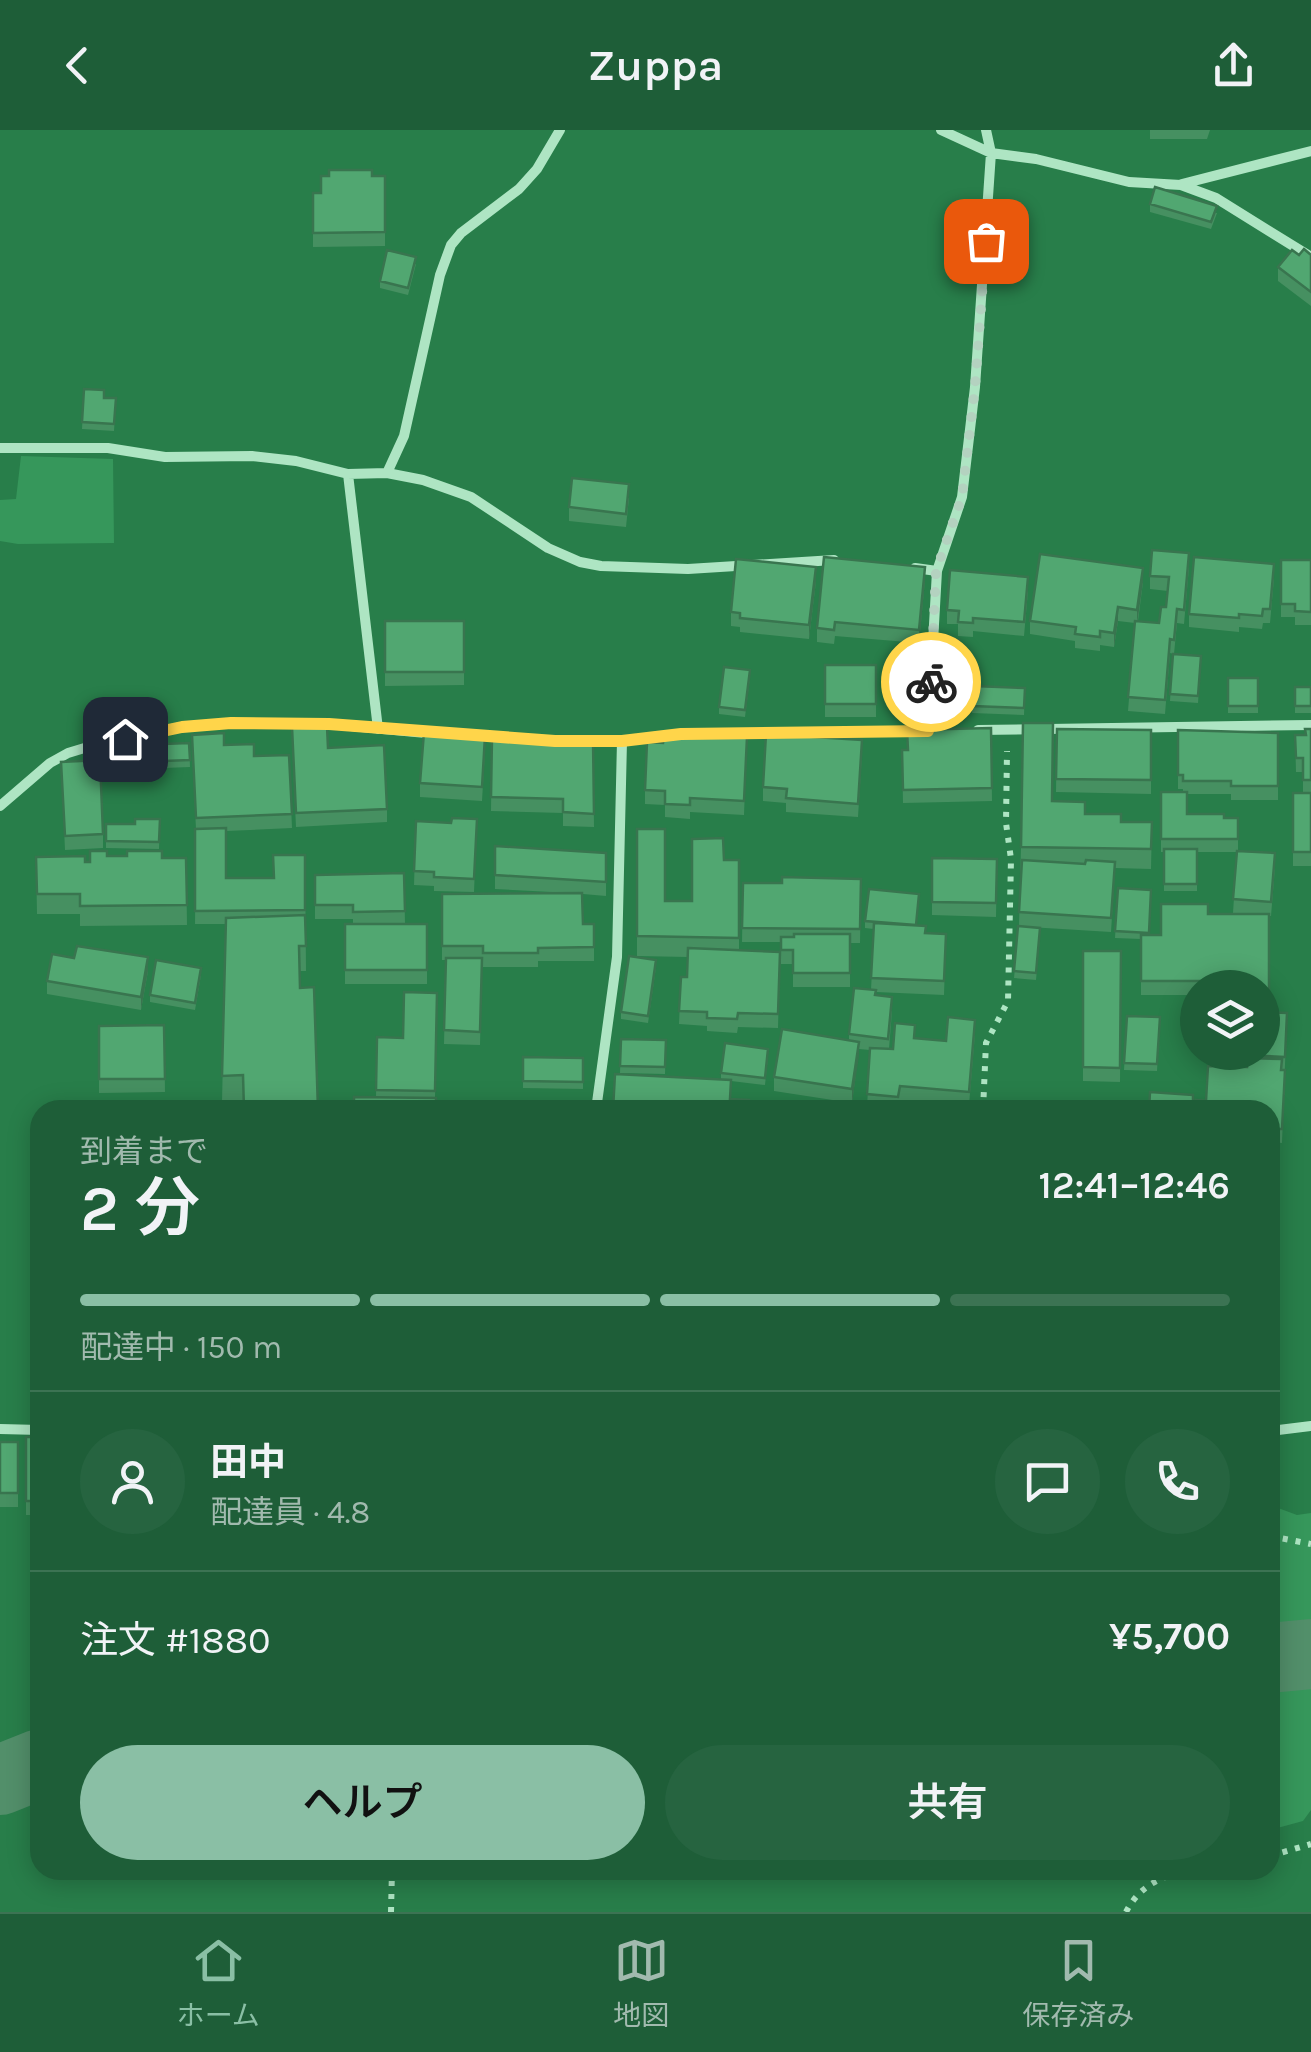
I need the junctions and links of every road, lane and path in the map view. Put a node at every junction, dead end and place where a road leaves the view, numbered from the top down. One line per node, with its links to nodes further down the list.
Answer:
1 (560, 130): 9 (street)
2 (941, 130): 5 (street)
3 (986, 130): 5 (street)
4 (1311, 151): 6 (street)
5 (991, 153): 6 (street); 13 (street)
6 (1180, 185): 7 (street)
7 (1311, 258)
8 (0, 448): 10 (street)
9 (388, 473): 10 (street); 11 (street)
10 (348, 474): 15 (street)
11 (852, 560)
12 (903, 566): 13 (street)
13 (936, 571): 19 (street)
14 (1311, 726): 18 (street)
15 (378, 729): 20 (street); 23 (street)
16 (948, 730): 19 (street)
17 (968, 730): 18 (street)
18 (1008, 730): 25 (path)
19 (928, 731): 22 (street)
20 (451, 736)
21 (572, 741): 22 (street)
22 (622, 741): 24 (street)
23 (0, 806)
24 (597, 1100)
25 (983, 1100)
26 (1311, 1426): 29 (street)
27 (0, 1430): 28 (street)
28 (30, 1430)
29 (1280, 1430)
30 (1280, 1538): 31 (path)
31 (1311, 1544)
32 (1311, 1844): 33 (path)
33 (1280, 1853)
34 (392, 1880): 36 (path)
35 (1155, 1880): 37 (path)
36 (391, 1912)
37 (1126, 1912)

